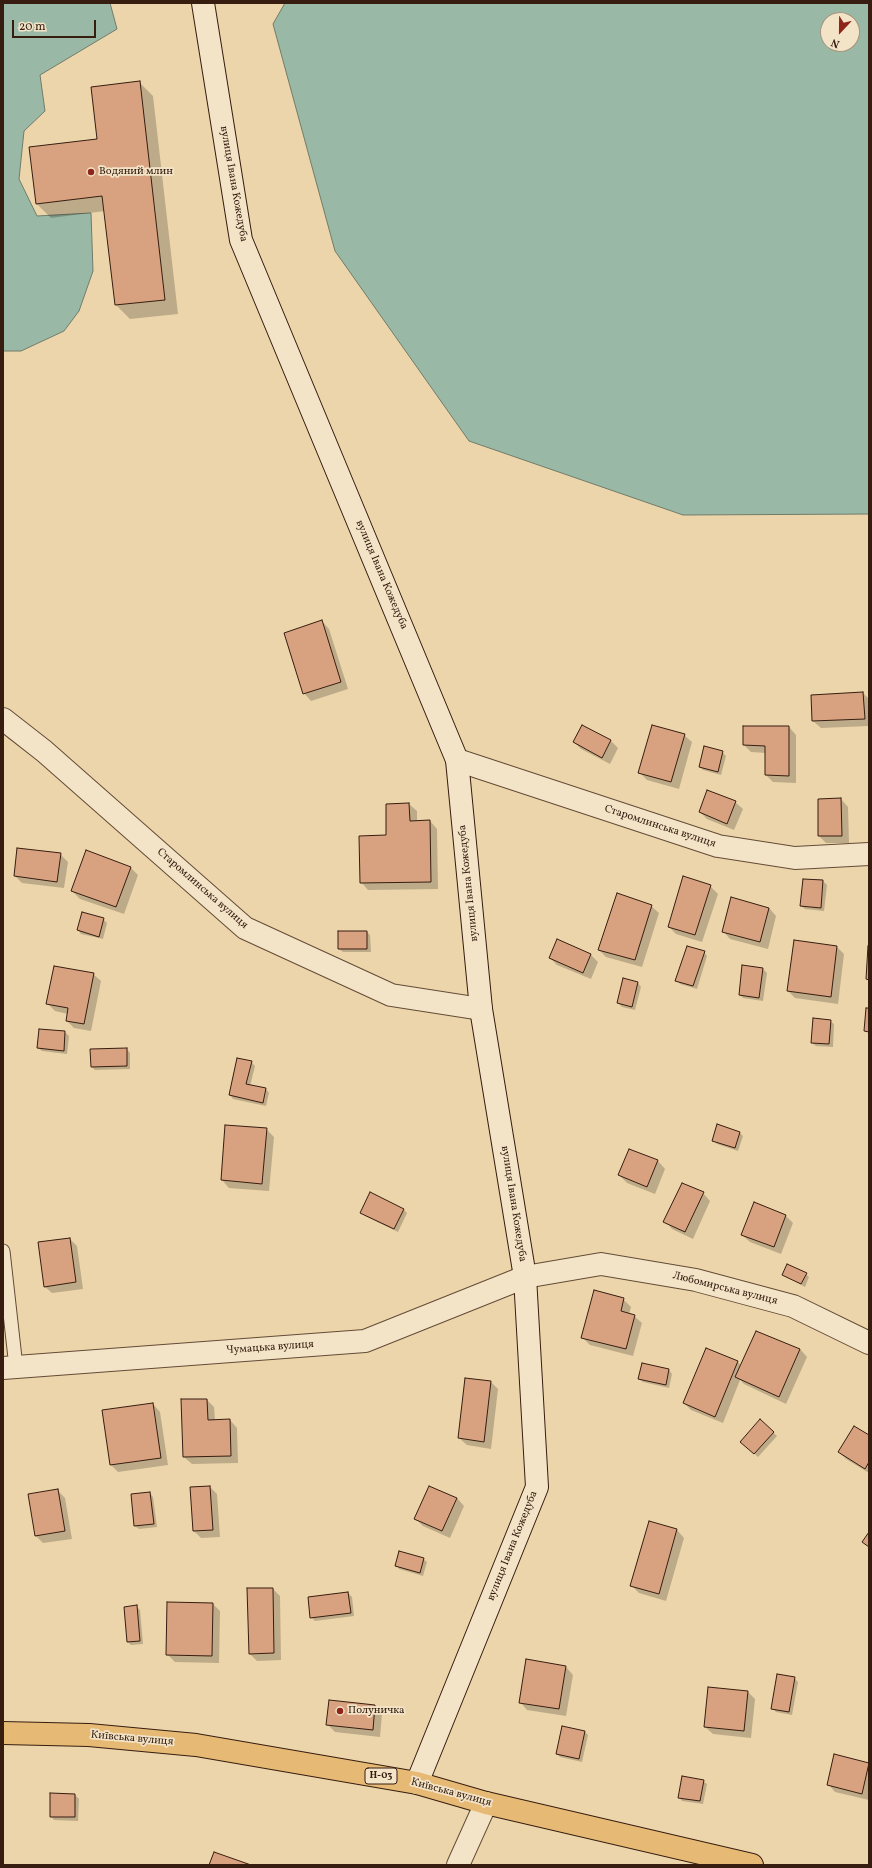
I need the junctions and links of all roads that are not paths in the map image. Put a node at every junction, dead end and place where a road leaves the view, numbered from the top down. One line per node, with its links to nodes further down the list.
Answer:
1 (203, 3): 3 (street, вулиця Івана Кожедуба)
2 (3, 719): 5 (street, Старомлинська вулиця)
3 (457, 760): 4 (street, Старомлинська вулиця); 5 (street, вулиця Івана Кожедуба)
4 (869, 854)
5 (481, 1009): 7 (street, вулиця Івана Кожедуба)
6 (3, 1251): 9 (lane)
7 (525, 1277): 8 (street, Любомирська вулиця); 9 (street, Чумацька вулиця); 11 (street, вулиця Івана Кожедуба)
8 (869, 1342)
9 (9, 1368)
10 (3, 1733): 11 (main road, Київська вулиця / Н-03)
11 (417, 1782): 12 (main road, Київська вулиця / Н-03)
12 (486, 1803): 13 (street); 14 (main road, Київська вулиця / Н-03)
13 (458, 1865)
14 (752, 1865)

